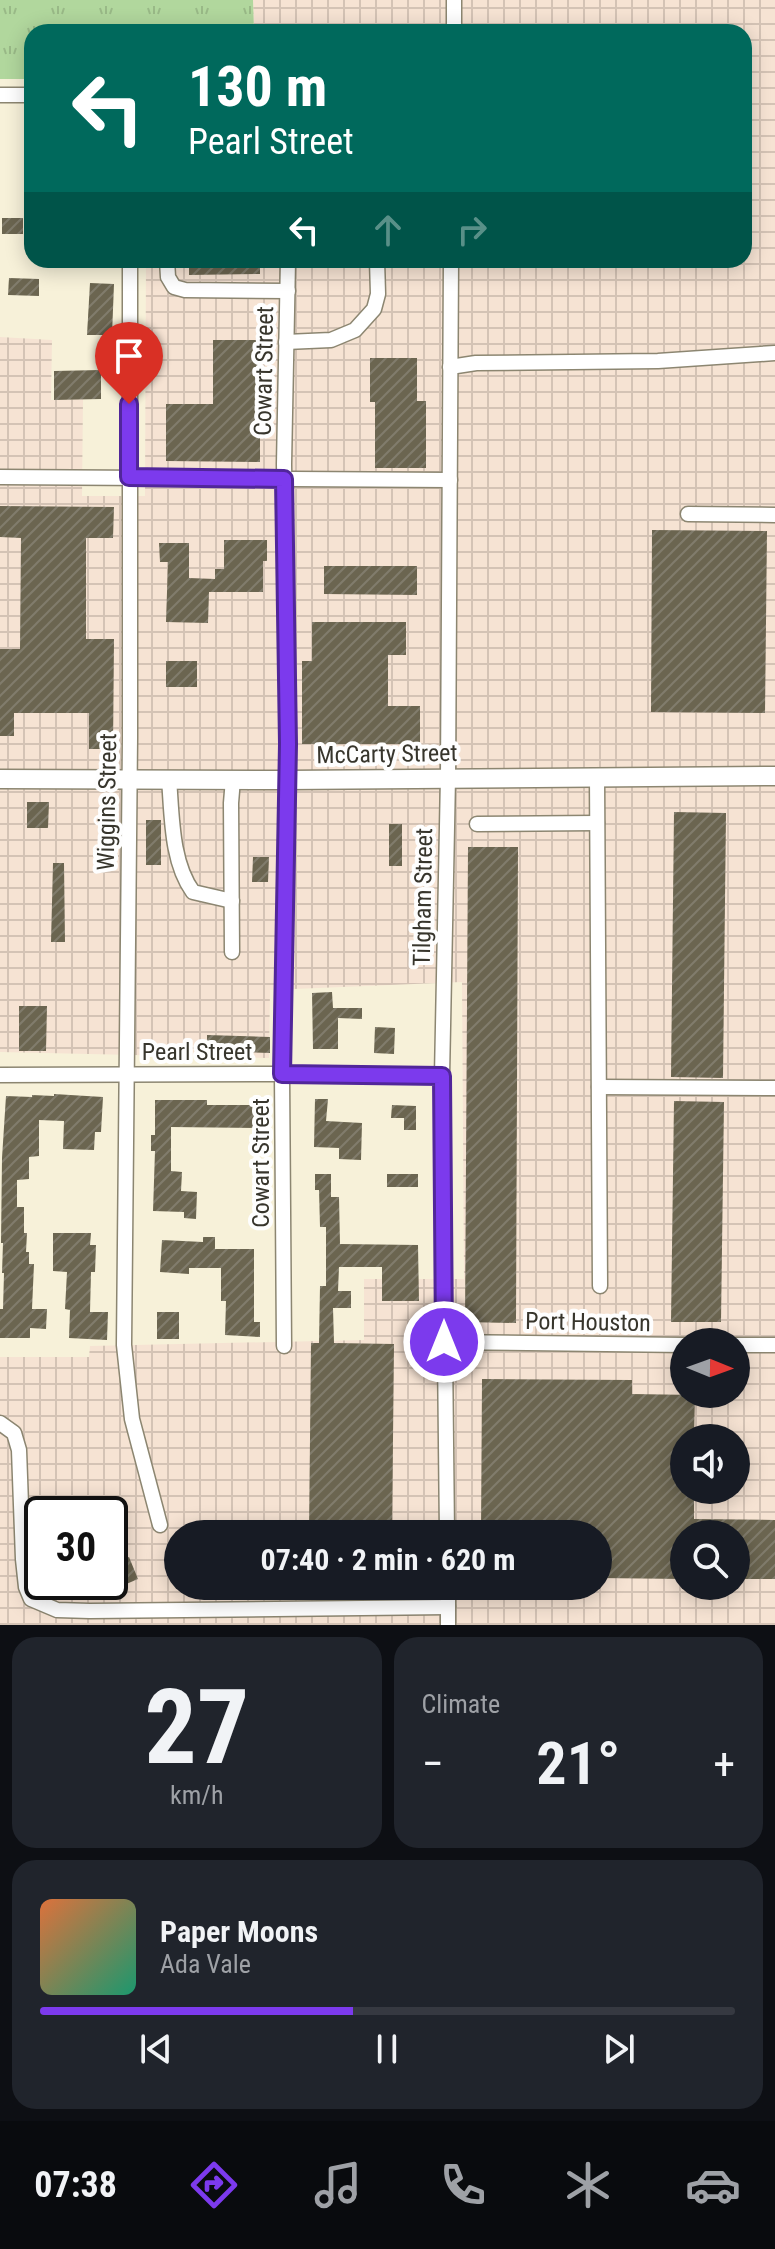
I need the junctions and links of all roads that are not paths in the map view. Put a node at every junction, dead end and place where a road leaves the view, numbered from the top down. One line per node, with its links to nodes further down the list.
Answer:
1 (454, 0): 2 (street)
2 (454, 24)
3 (0, 95): 4 (street)
4 (24, 95)
5 (130, 268): 15 (street, Wiggins Street)
6 (167, 268): 10 (street)
7 (288, 268): 10 (street, Cowart Street)
8 (377, 268): 11 (street)
9 (451, 268): 13 (street, Tilgham Street)
10 (288, 291): 11 (street, Cowart Street)
11 (286, 342): 16 (street, Cowart Street)
12 (775, 353): 13 (street)
13 (450, 367): 17 (street, Tilgham Street)
14 (0, 477): 15 (street)
15 (129, 477): 16 (street); 23 (street, Wiggins Street)
16 (284, 479): 17 (street); 27 (street, Cowart Street)
17 (450, 480): 21 (street, Tilgham Street)
18 (688, 514): 19 (street)
19 (775, 515)
20 (775, 776): 22 (main road, McCarty Street)
21 (448, 777): 22 (main road, McCarty Street); 27 (main road, McCarty Street); 35 (street, Tilgham Street)
22 (597, 777): 28 (street)
23 (130, 778): 24 (main road, McCarty Street); 25 (main road, McCarty Street); 32 (street, Wiggins Street)
24 (0, 779)
25 (169, 779): 26 (main road, McCarty Street); 30 (street)
26 (233, 779): 27 (main road, McCarty Street); 30 (street)
27 (287, 780): 33 (street, Cowart Street)
28 (597, 823): 29 (street); 36 (street)
29 (477, 824)
30 (232, 901): 31 (street)
31 (232, 952)
32 (127, 1074): 33 (street, Pearl Street); 34 (street, Pearl Street); 46 (street, Wiggins Street)
33 (282, 1074): 35 (street, Pearl Street); 43 (street, Cowart Street)
34 (0, 1075)
35 (442, 1076): 39 (street, Tilgham Street)
36 (599, 1087): 37 (street); 38 (street)
37 (775, 1088)
38 (600, 1286)
39 (444, 1342): 40 (street, Port Houston); 45 (street, Tilgham Street)
40 (670, 1345)
41 (750, 1345): 42 (street)
42 (775, 1345)
43 (284, 1346)
44 (0, 1423): 48 (street)
45 (447, 1520)
46 (160, 1525)
47 (448, 1600): 48 (street)
48 (448, 1607): 49 (street)
49 (448, 1625)

